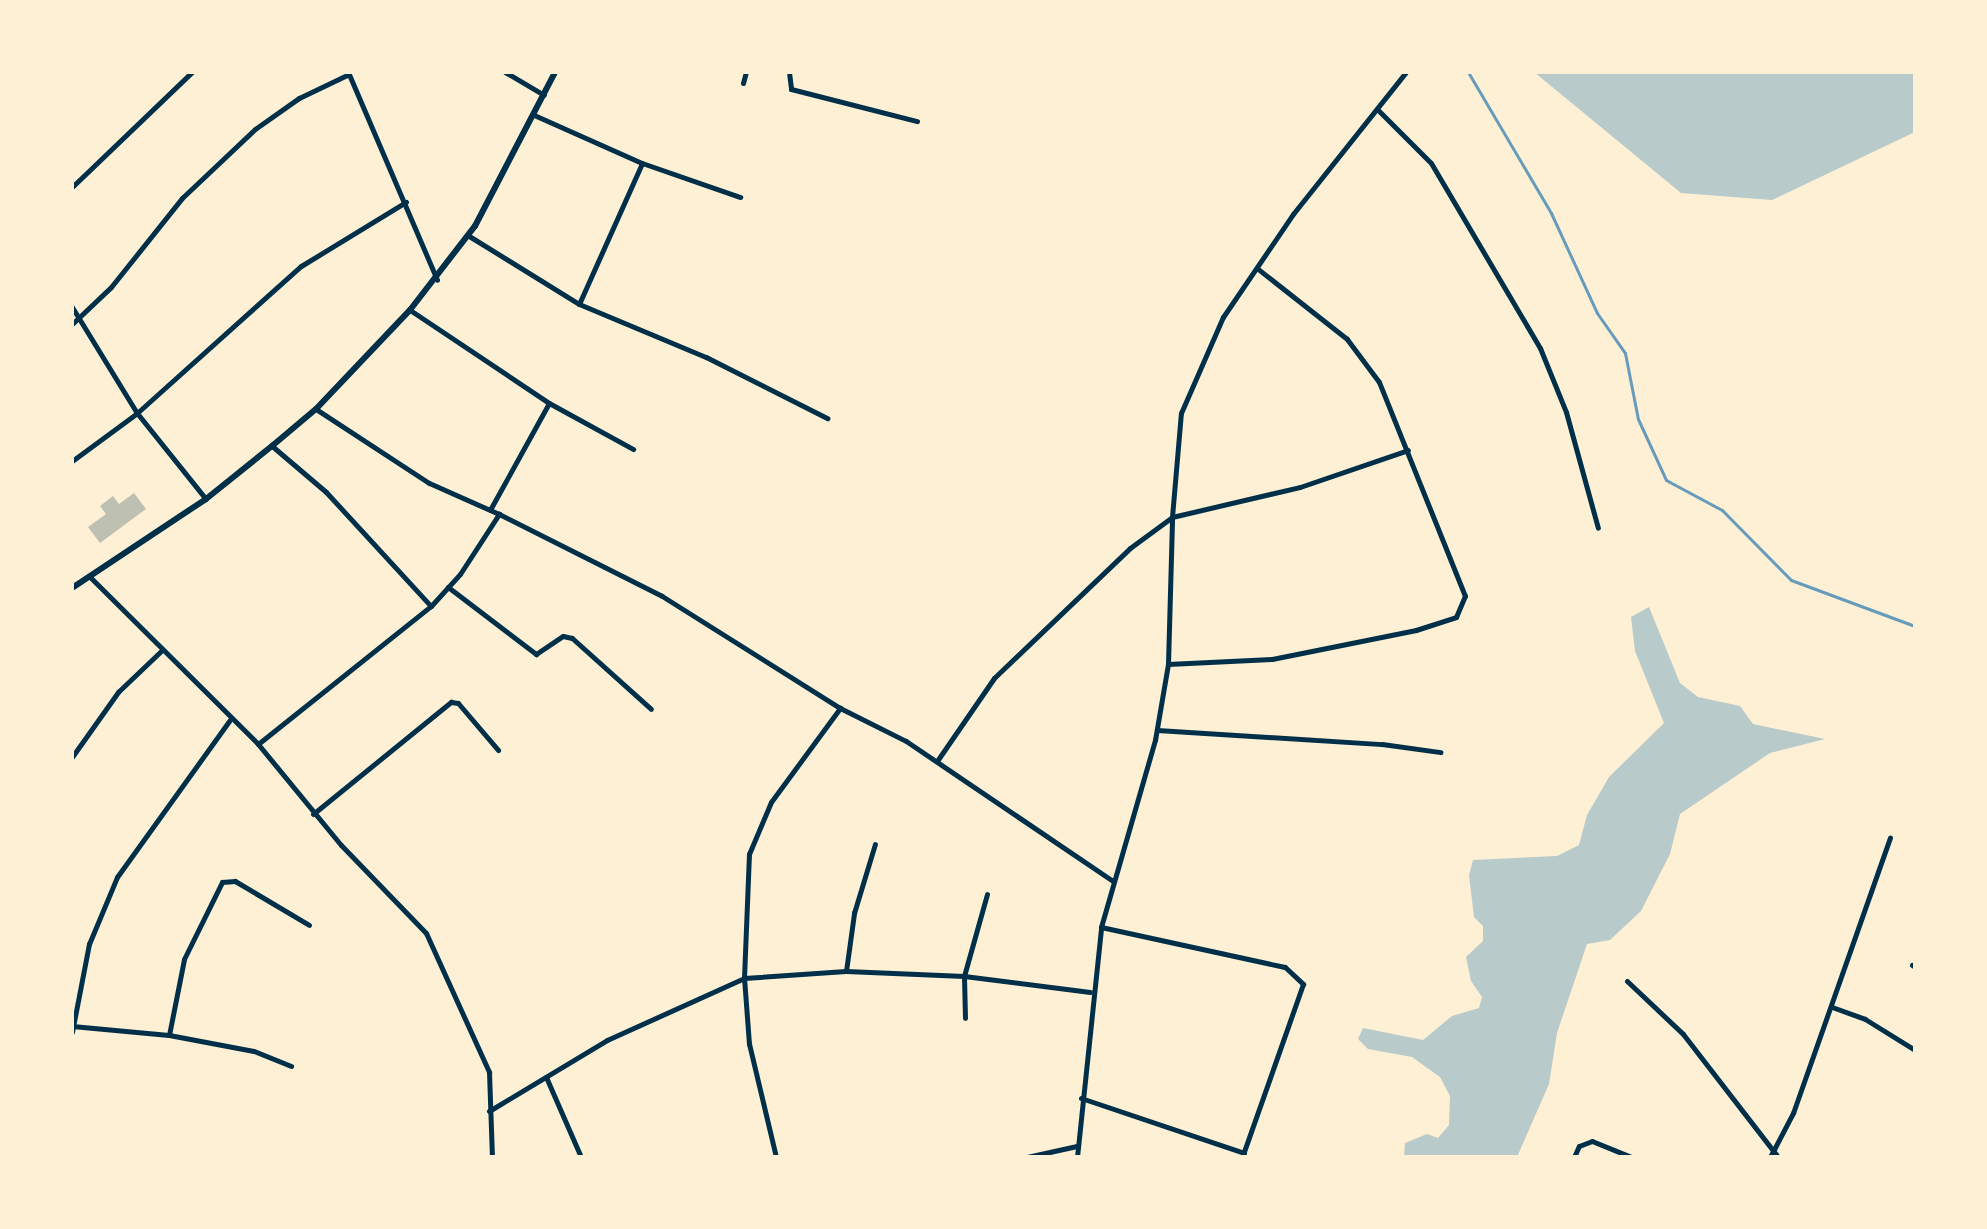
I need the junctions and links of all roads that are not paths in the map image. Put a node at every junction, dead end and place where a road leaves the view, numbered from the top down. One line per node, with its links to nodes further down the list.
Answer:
1 (192, 72): 14 (street)
2 (505, 72): 9 (street)
3 (555, 72): 9 (street)
4 (746, 72): 8 (street)
5 (789, 72): 12 (street)
6 (1406, 72): 10 (street)
7 (348, 73): 16 (street); 23 (street)
8 (743, 83)
9 (544, 95): 11 (street)
10 (1377, 109): 18 (street); 37 (street)
11 (534, 115): 13 (street); 17 (street)
12 (917, 121)
13 (642, 163): 15 (street); 20 (street)
14 (72, 187)
15 (740, 197)
16 (406, 202): 19 (street); 27 (street)
17 (469, 236): 19 (street); 20 (street)
18 (1258, 269): 31 (street); 36 (street)
19 (437, 280): 22 (street)
20 (579, 304): 28 (street)
21 (72, 307): 23 (street)
22 (410, 310): 25 (street); 26 (street)
23 (79, 319): 24 (street); 27 (street)
24 (72, 324)
25 (549, 403): 30 (street); 34 (street)
26 (316, 409): 29 (street); 34 (street)
27 (137, 413): 32 (street); 33 (street)
28 (827, 418)
29 (272, 446): 33 (street); 41 (street)
30 (633, 449)
31 (1408, 450): 36 (street); 43 (street)
32 (72, 461)
33 (206, 499): 38 (street)
34 (490, 510): 35 (street)
35 (499, 514): 39 (street); 44 (street)
36 (1172, 517): 43 (street); 52 (street)
37 (1598, 528)
38 (89, 576): 40 (street); 42 (street)
39 (448, 587): 41 (street); 45 (street)
40 (72, 588)
41 (431, 606): 48 (street)
42 (161, 651): 46 (street); 51 (street)
43 (1168, 664): 47 (street)
44 (840, 708): 52 (street); 62 (street)
45 (651, 709)
46 (230, 720): 48 (street); 67 (street)
47 (1157, 730): 50 (street); 56 (street)
48 (258, 744): 53 (street)
49 (498, 750): 53 (street)
50 (1440, 752)
51 (72, 757)
52 (937, 761): 56 (street)
53 (313, 814): 74 (street)
54 (1890, 838): 65 (street)
55 (875, 844): 60 (street)
56 (1111, 880): 59 (street)
57 (987, 894): 61 (street)
58 (309, 925): 69 (street)
59 (1101, 927): 64 (street); 76 (street)
60 (846, 971): 61 (street); 62 (street)
61 (964, 976): 64 (street); 66 (street)
62 (744, 978): 72 (street); 80 (street)
63 (1627, 981): 77 (street)
64 (1090, 992): 73 (street)
65 (1832, 1007): 70 (street); 77 (street)
66 (965, 1018)
67 (72, 1026): 68 (street); 69 (street)
68 (72, 1032)
69 (169, 1035): 71 (street)
70 (1915, 1050)
71 (291, 1066)
72 (546, 1077): 74 (street); 79 (street)
73 (1081, 1098): 75 (street); 76 (street)
74 (488, 1111): 78 (street)
75 (1077, 1146): 81 (street); 82 (street)
76 (1243, 1155)
77 (1774, 1155)
78 (492, 1157)
79 (581, 1157)
80 (776, 1157)
81 (1027, 1157)
82 (1077, 1157)
83 (1574, 1157): 84 (street)
84 (1631, 1157)

